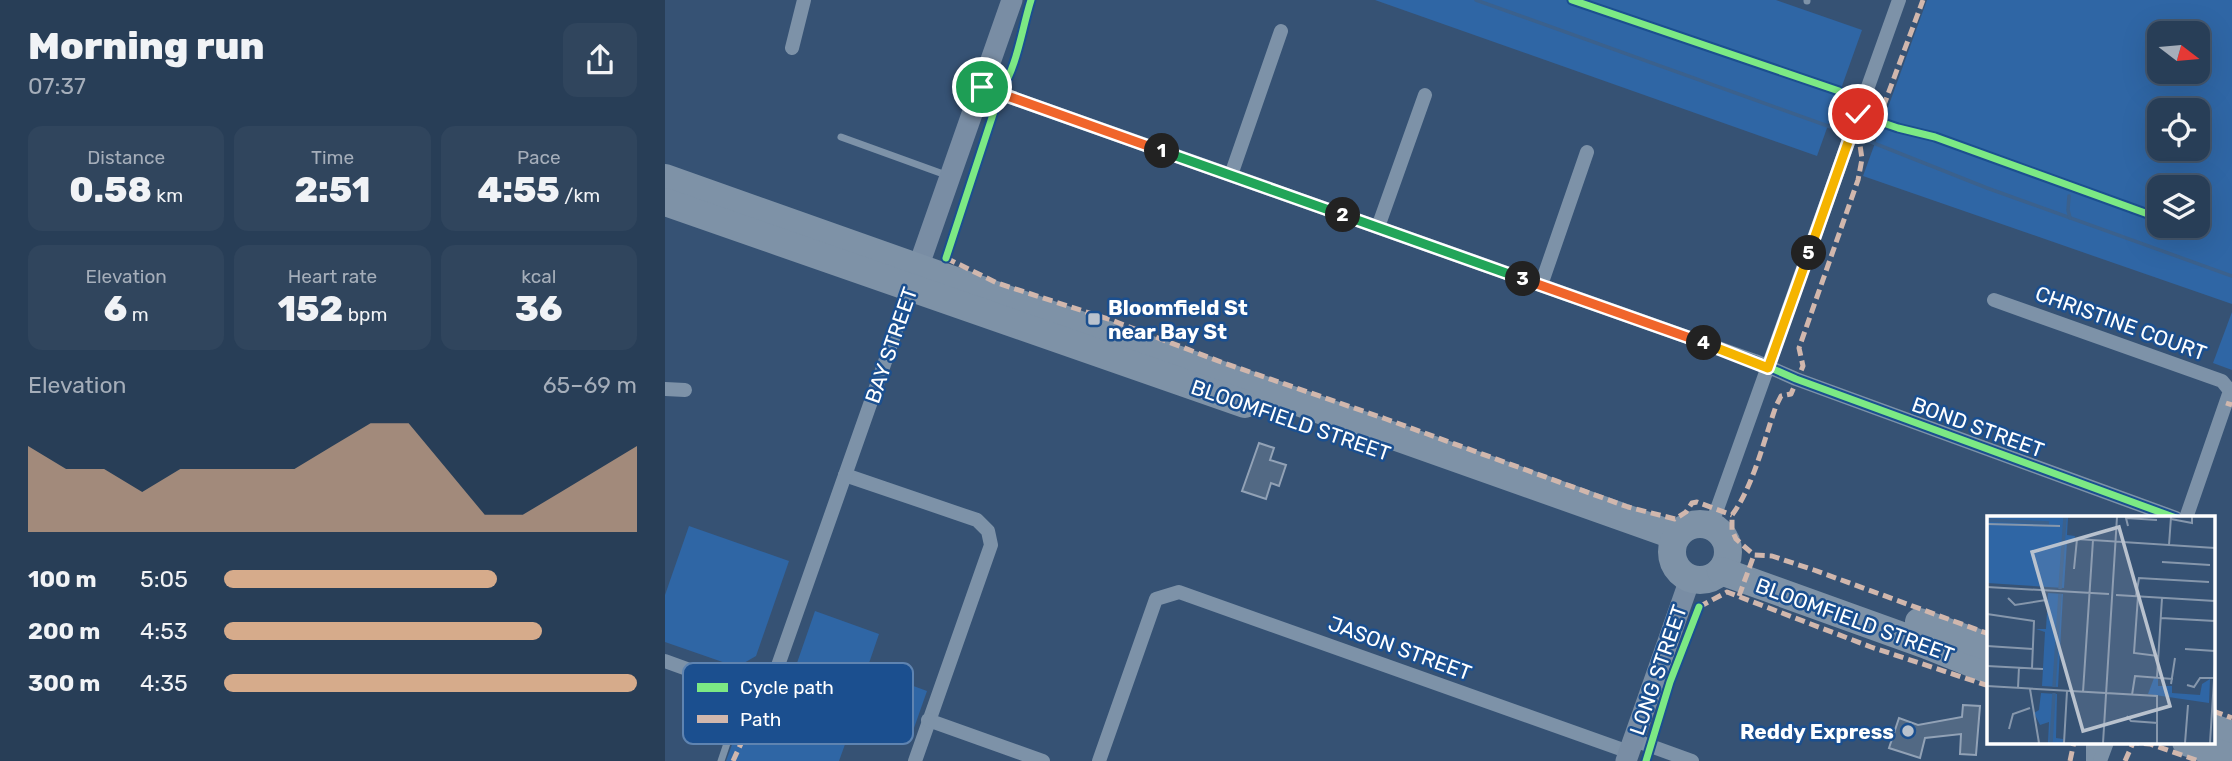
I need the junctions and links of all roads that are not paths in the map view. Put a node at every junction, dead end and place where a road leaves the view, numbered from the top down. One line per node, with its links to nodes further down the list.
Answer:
1 (804, 0): 5 (street)
2 (1013, 0): 6 (street, BAY STREET)
3 (1899, 0): 18 (street)
4 (1281, 31): 10 (street)
5 (792, 48)
6 (982, 87): 10 (street, BOND STREET); 11 (street, BAY STREET)
7 (1425, 95): 14 (street)
8 (841, 137): 11 (lane)
9 (1587, 152): 16 (street)
10 (1231, 175): 14 (street, BOND STREET)
11 (950, 176): 15 (street, BAY STREET)
12 (665, 178): 15 (highway)
13 (665, 202): 15 (highway)
14 (1378, 227): 16 (street, BOND STREET)
15 (915, 278): 21 (street, BAY STREET); 25 (highway, BLOOMFIELD STREET)
16 (1541, 285): 18 (street, BOND STREET)
17 (1994, 300): 23 (street, CHRISTINE COURT)
18 (1768, 368): 22 (street, BOND STREET); 24 (street)
19 (665, 389): 20 (street)
20 (685, 390)
21 (845, 475): 30 (street, BAY STREET); 33 (street)
22 (2171, 516)
23 (2187, 516)
24 (1711, 526): 25 (highway); 26 (highway)
25 (1674, 544): 27 (highway)
26 (1725, 563): 27 (highway); 28 (highway, BLOOMFIELD STREET); 32 (highway, BLOOMFIELD STREET)
27 (1691, 579): 39 (street, LONG STREET)
28 (1987, 646)
29 (665, 662): 31 (street)
30 (779, 663)
31 (683, 668)
32 (1987, 669)
33 (928, 720): 42 (street); 43 (street)
34 (2214, 728): 35 (highway)
35 (2232, 735)
36 (727, 744): 41 (lane)
37 (2106, 744): 46 (street)
38 (2192, 744): 40 (highway)
39 (1630, 751): 44 (street, JASON STREET); 45 (street, JASON STREET)
40 (2232, 758)
41 (721, 761)
42 (915, 761)
43 (1043, 761)
44 (1099, 761)
45 (1692, 761)
46 (2100, 761)

